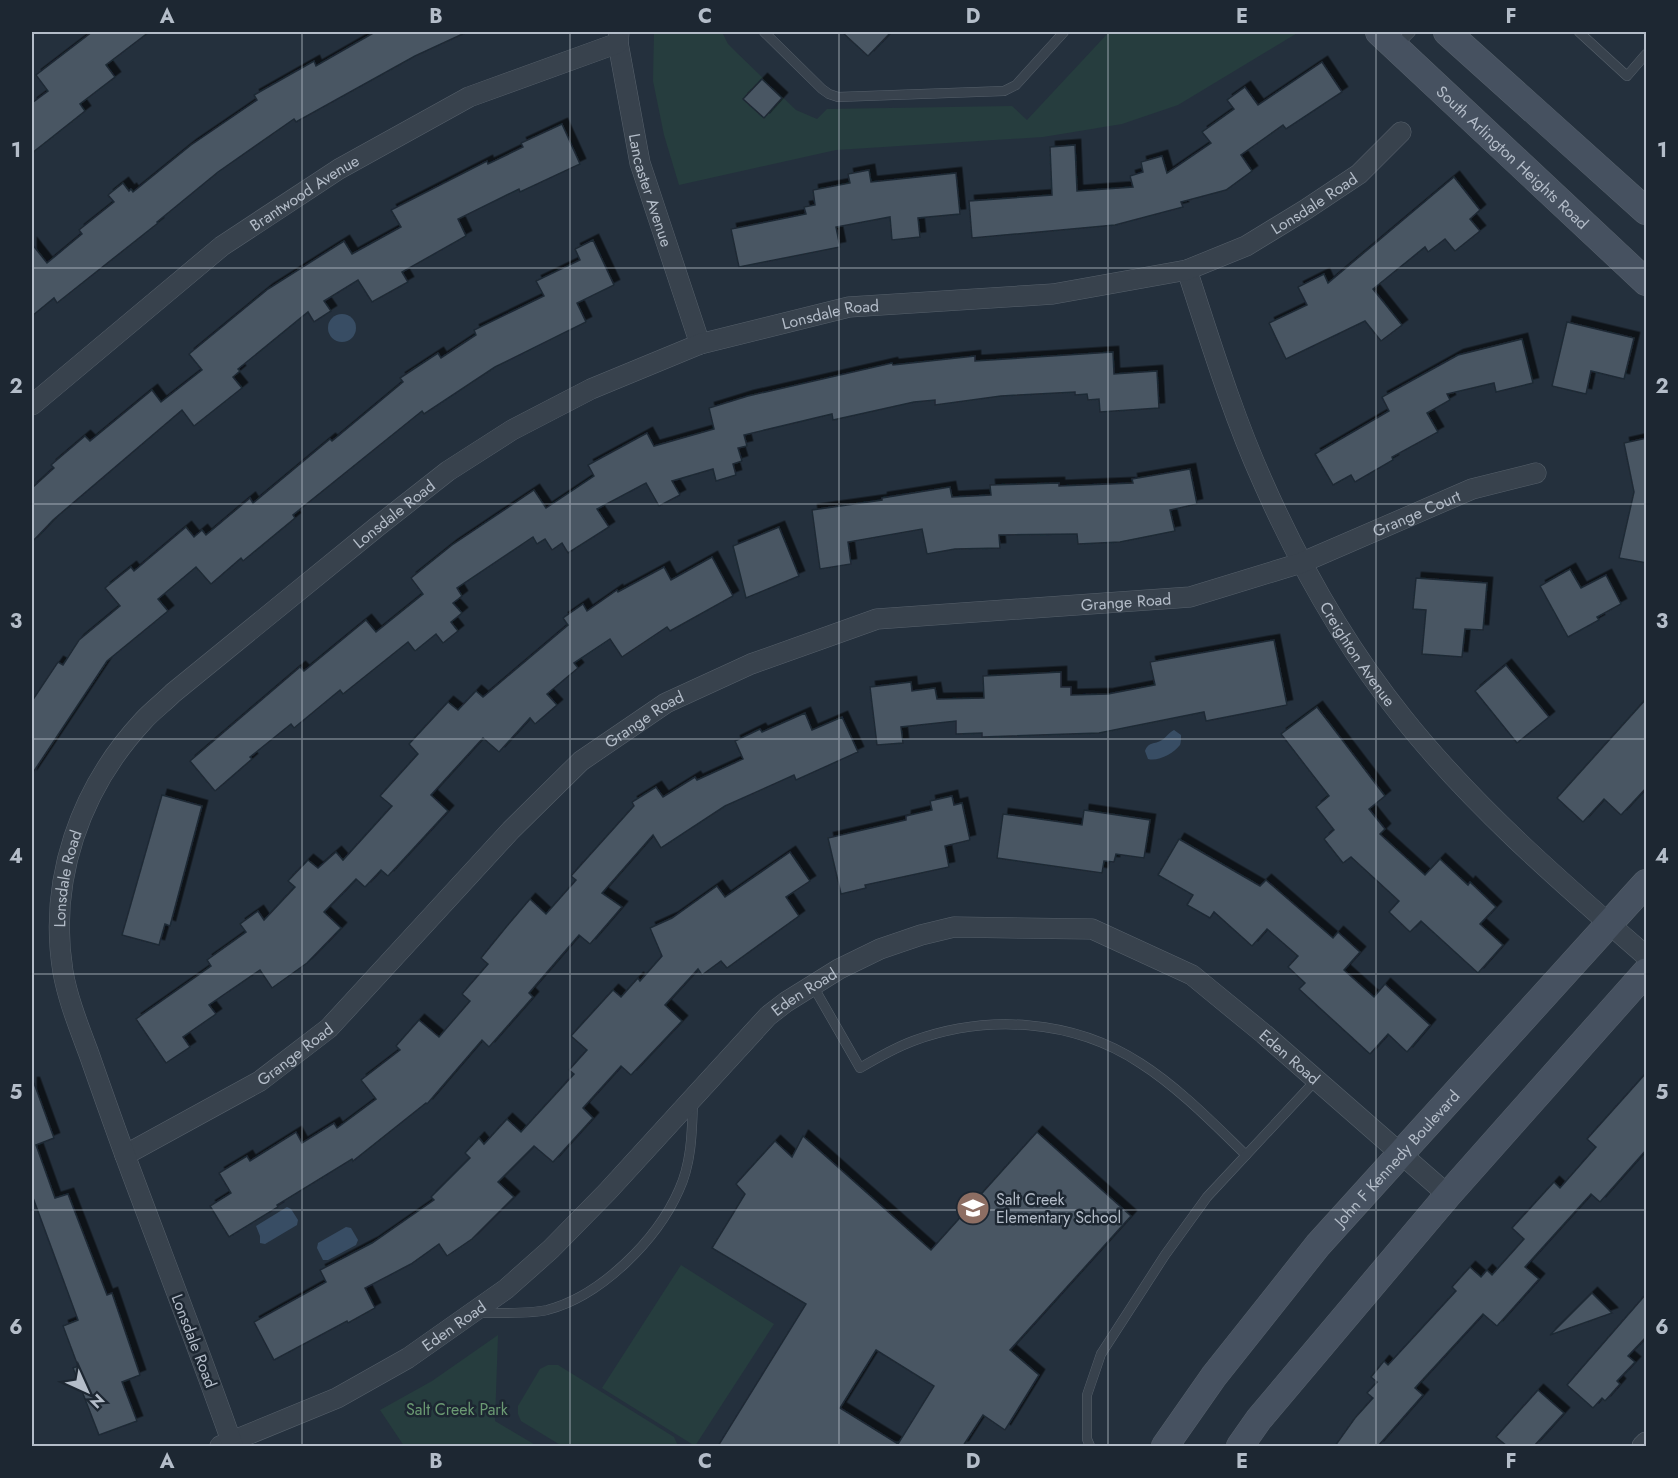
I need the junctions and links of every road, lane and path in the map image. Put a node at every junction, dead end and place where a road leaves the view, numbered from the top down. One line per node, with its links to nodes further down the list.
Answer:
1 (764, 32): 2 (lane)
2 (1064, 32)
3 (1446, 32): 9 (street)
4 (1579, 32): 7 (lane)
5 (619, 37): 12 (street, Lancaster Avenue); 13 (street, Brantwood Avenue)
6 (1395, 37): 11 (street, South Arlington Heights Road)
7 (1647, 54)
8 (1401, 132): 10 (street, Lonsdale Road)
9 (1647, 211)
10 (1187, 270): 12 (street, Lonsdale Road); 15 (street, Creighton Avenue)
11 (1647, 282)
12 (700, 344): 24 (street, Lonsdale Road)
13 (32, 405)
14 (1536, 473): 15 (street, Grange Court)
15 (1301, 563): 17 (street, Creighton Avenue); 24 (street, Grange Road)
16 (1647, 883): 17 (street, John F Kennedy Boulevard)
17 (1610, 924): 18 (street, Creighton Avenue); 23 (street, John F Kennedy Boulevard)
18 (1647, 956)
19 (1647, 972): 26 (street)
20 (813, 986): 21 (street, Eden Road); 22 (street, Eden Road); 25 (lane)
21 (1316, 1080): 23 (street, Eden Road); 25 (lane)
22 (693, 1098): 27 (street, Eden Road); 27 (lane)
23 (1400, 1152): 26 (street, Eden Road); 31 (street, John F Kennedy Boulevard)
24 (125, 1155): 29 (street, Lonsdale Road)
25 (1246, 1155): 30 (lane)
26 (1448, 1195): 32 (street)
27 (470, 1314): 29 (street, Eden Road)
28 (1647, 1442): 33 (street)
29 (228, 1445)
30 (1090, 1446)
31 (1166, 1446)
32 (1240, 1446)
33 (1642, 1446)

